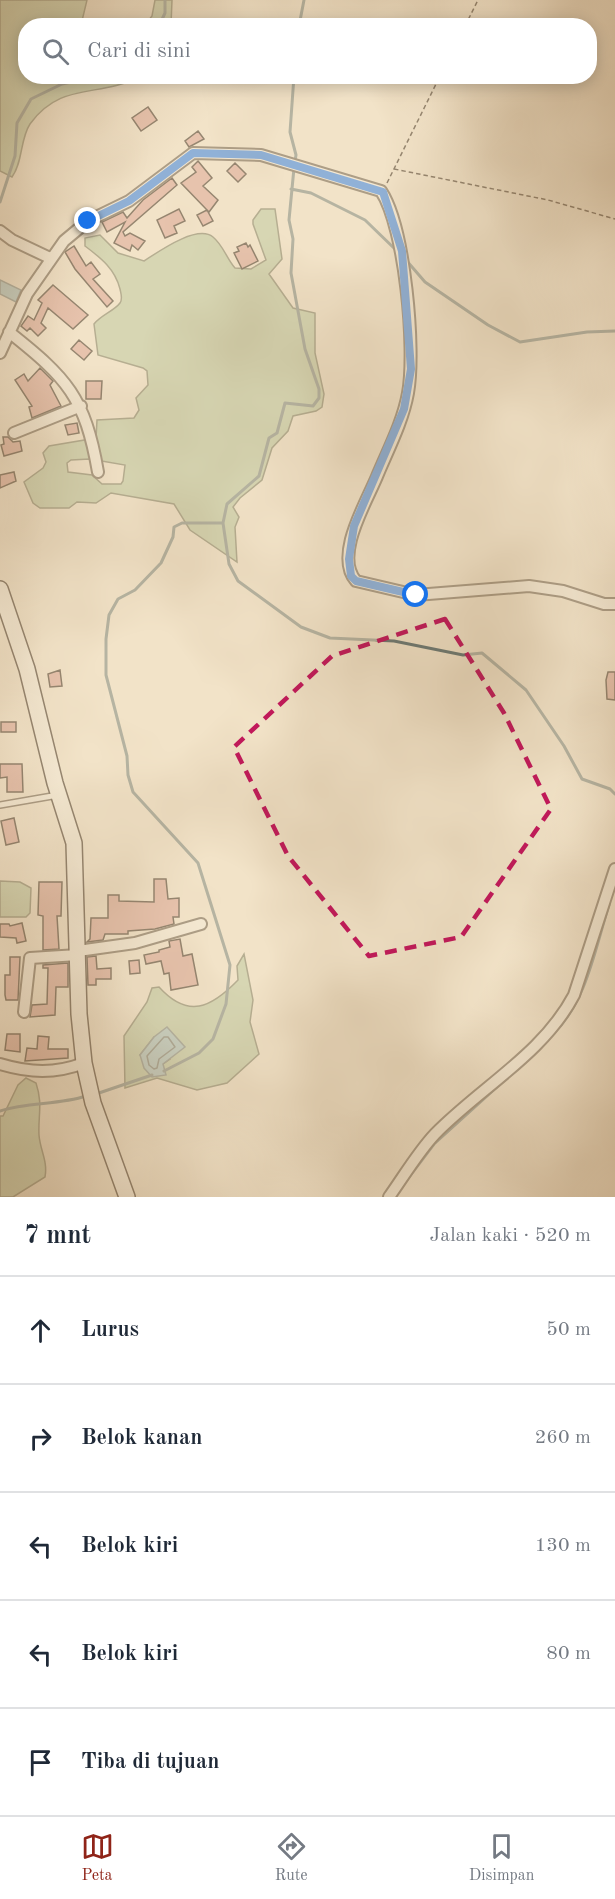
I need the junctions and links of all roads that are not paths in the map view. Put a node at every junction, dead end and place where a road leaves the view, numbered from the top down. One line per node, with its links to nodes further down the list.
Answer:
1 (0, 231): 2 (street)
2 (50, 258): 3 (street); 9 (street)
3 (9, 332): 4 (street); 5 (street)
4 (0, 353)
5 (81, 406): 6 (street); 7 (street)
6 (14, 433)
7 (98, 472)
8 (0, 590): 10 (street)
9 (615, 604)
10 (60, 795): 11 (lane); 14 (street)
11 (0, 805)
12 (615, 869): 19 (street)
13 (201, 924): 14 (street)
14 (78, 953): 15 (street); 16 (street)
15 (24, 1012)
16 (84, 1063): 17 (street); 18 (street)
17 (0, 1064)
18 (128, 1197)
19 (390, 1197)

